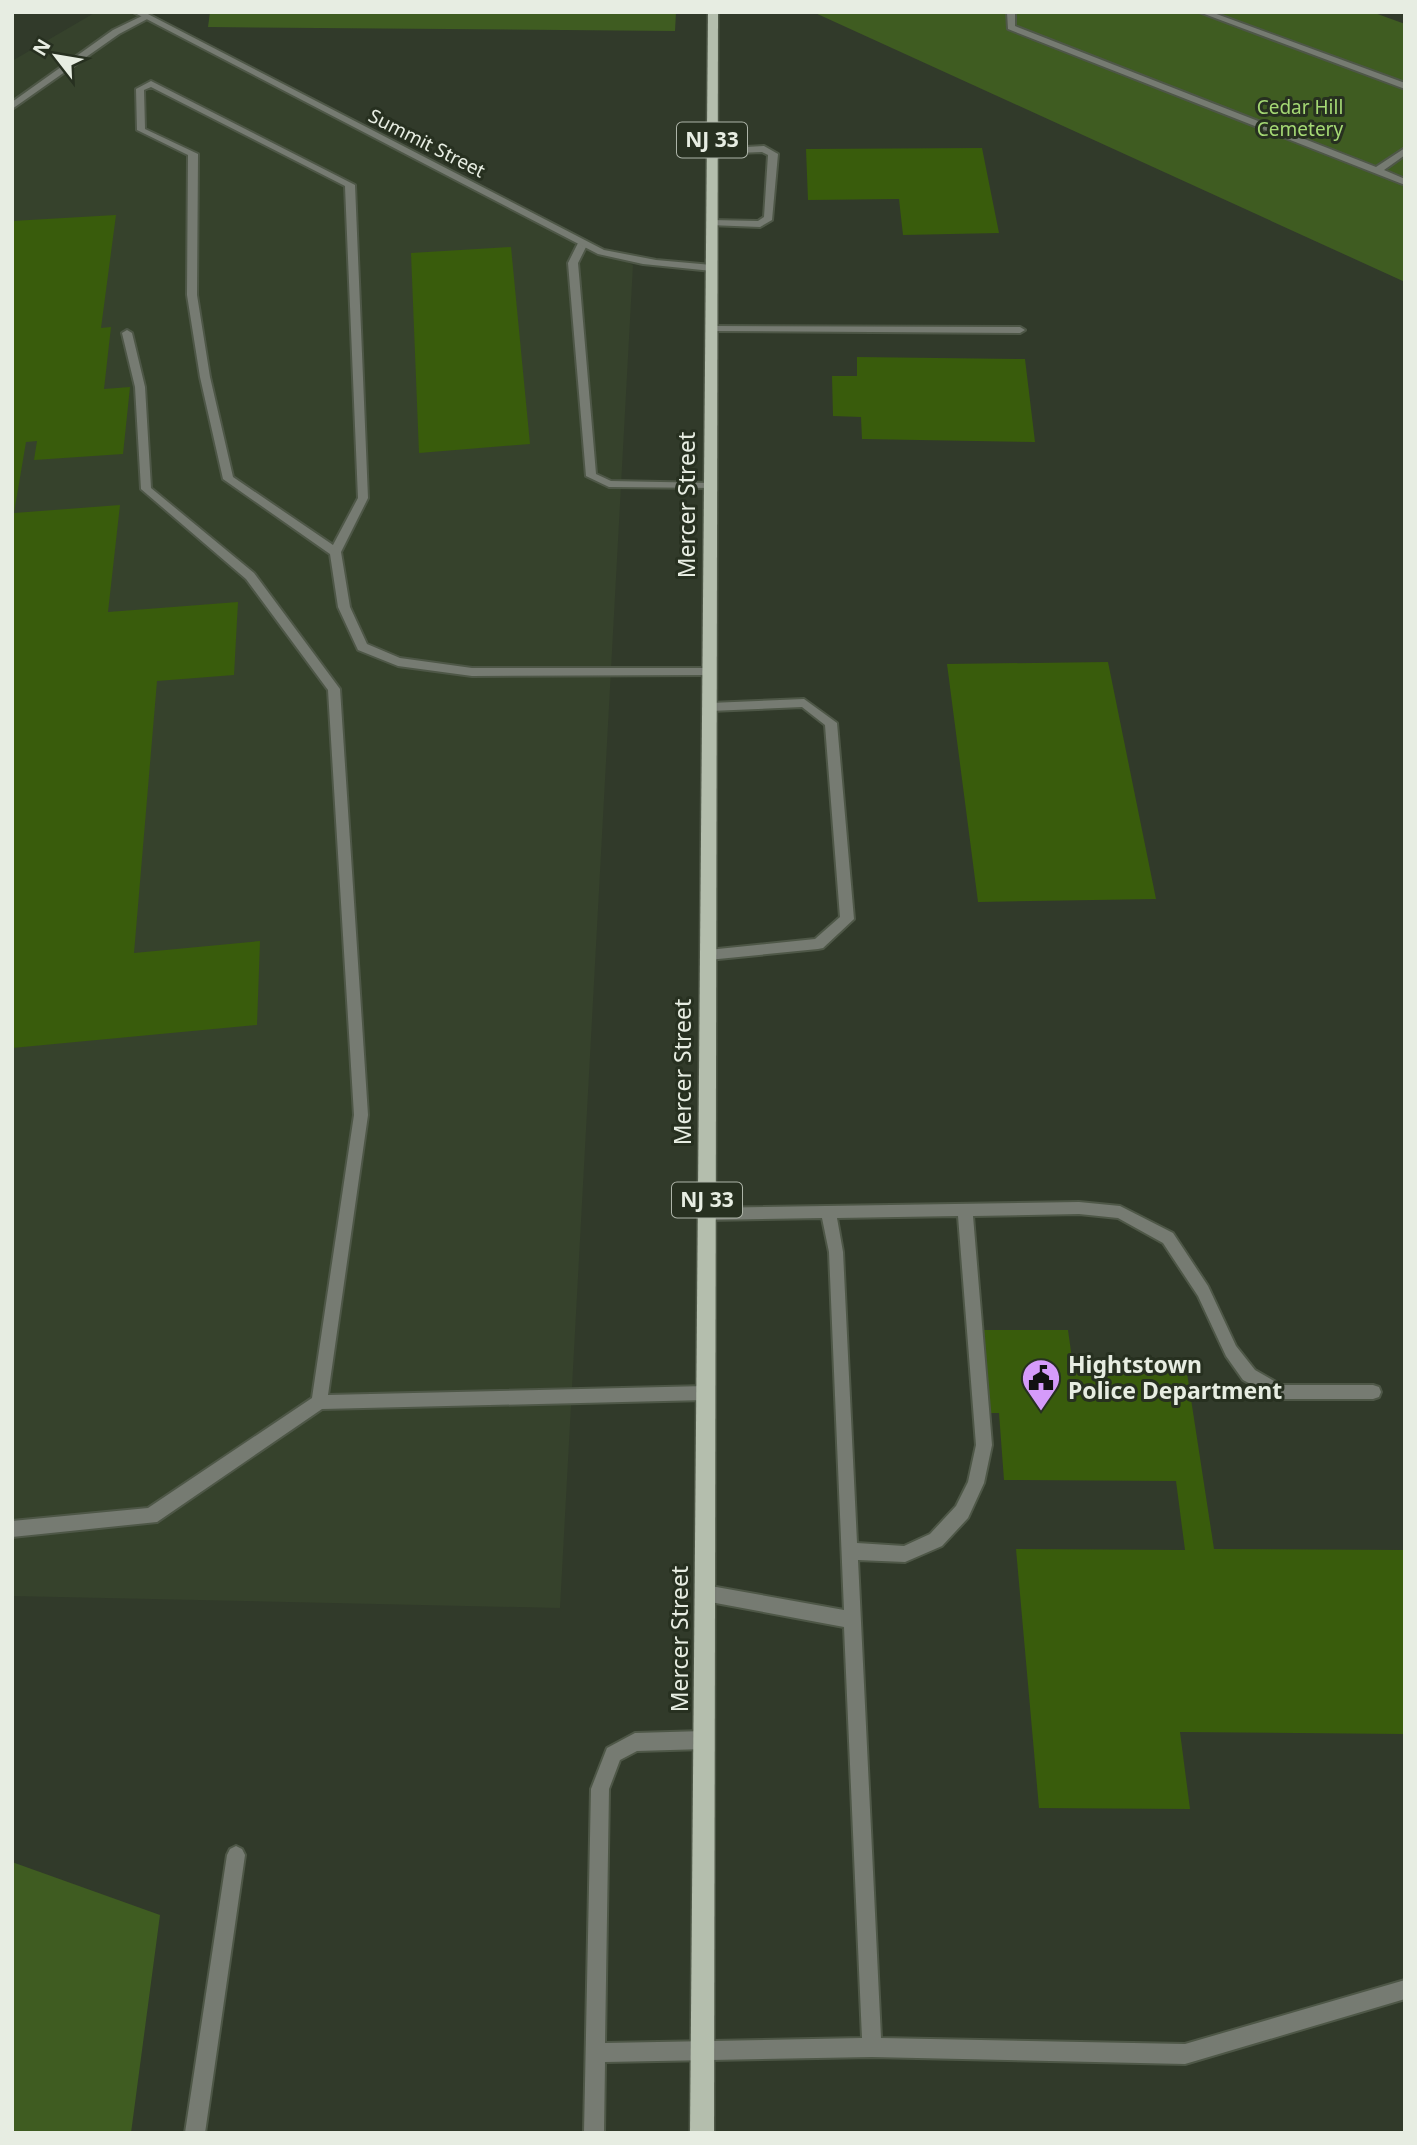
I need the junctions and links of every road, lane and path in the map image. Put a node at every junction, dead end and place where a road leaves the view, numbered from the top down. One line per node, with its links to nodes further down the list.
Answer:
1 (713, 12): 7 (main road, Mercer Street / NJ 33)
2 (1011, 12): 9 (street)
3 (1203, 12): 5 (street)
4 (142, 15): 6 (street); 12 (street, Summit Street)
5 (1405, 86)
6 (12, 106)
7 (712, 151): 11 (main road, Mercer Street / NJ 33); 11 (street)
8 (1405, 151): 9 (street)
9 (1377, 171): 10 (street)
10 (1405, 182)
11 (712, 223): 13 (main road, Mercer Street / NJ 33)
12 (583, 243): 13 (street, Summit Street); 17 (street)
13 (712, 268): 14 (main road, Mercer Street / NJ 33)
14 (712, 329): 15 (street); 17 (main road, Mercer Street / NJ 33)
15 (1020, 330)
16 (127, 333): 27 (street)
17 (711, 486): 19 (main road, Mercer Street / NJ 33)
18 (335, 552): 18 (street); 19 (street)
19 (710, 673): 20 (main road, Mercer Street / NJ 33)
20 (710, 707): 21 (main road, Mercer Street / NJ 33); 21 (street)
21 (708, 956): 24 (main road, Mercer Street / NJ 33)
22 (965, 1210): 23 (street); 25 (street); 29 (street)
23 (828, 1212): 24 (street); 29 (street)
24 (707, 1214): 26 (main road, Mercer Street / NJ 33)
25 (1373, 1392)
26 (706, 1394): 27 (street); 30 (main road, Mercer Street / NJ 33)
27 (319, 1402): 28 (street)
28 (12, 1529)
29 (849, 1551): 31 (street)
30 (705, 1593): 31 (street); 32 (main road, Mercer Street / NJ 33)
31 (852, 1620): 35 (street)
32 (704, 1740): 36 (main road, Mercer Street / NJ 33); 37 (street)
33 (236, 1855): 38 (street)
34 (1405, 1989): 35 (street)
35 (872, 2047): 36 (street)
36 (703, 2052): 37 (street); 40 (main road, Mercer Street / NJ 33)
37 (596, 2053): 39 (street)
38 (195, 2133)
39 (594, 2133)
40 (702, 2133)

